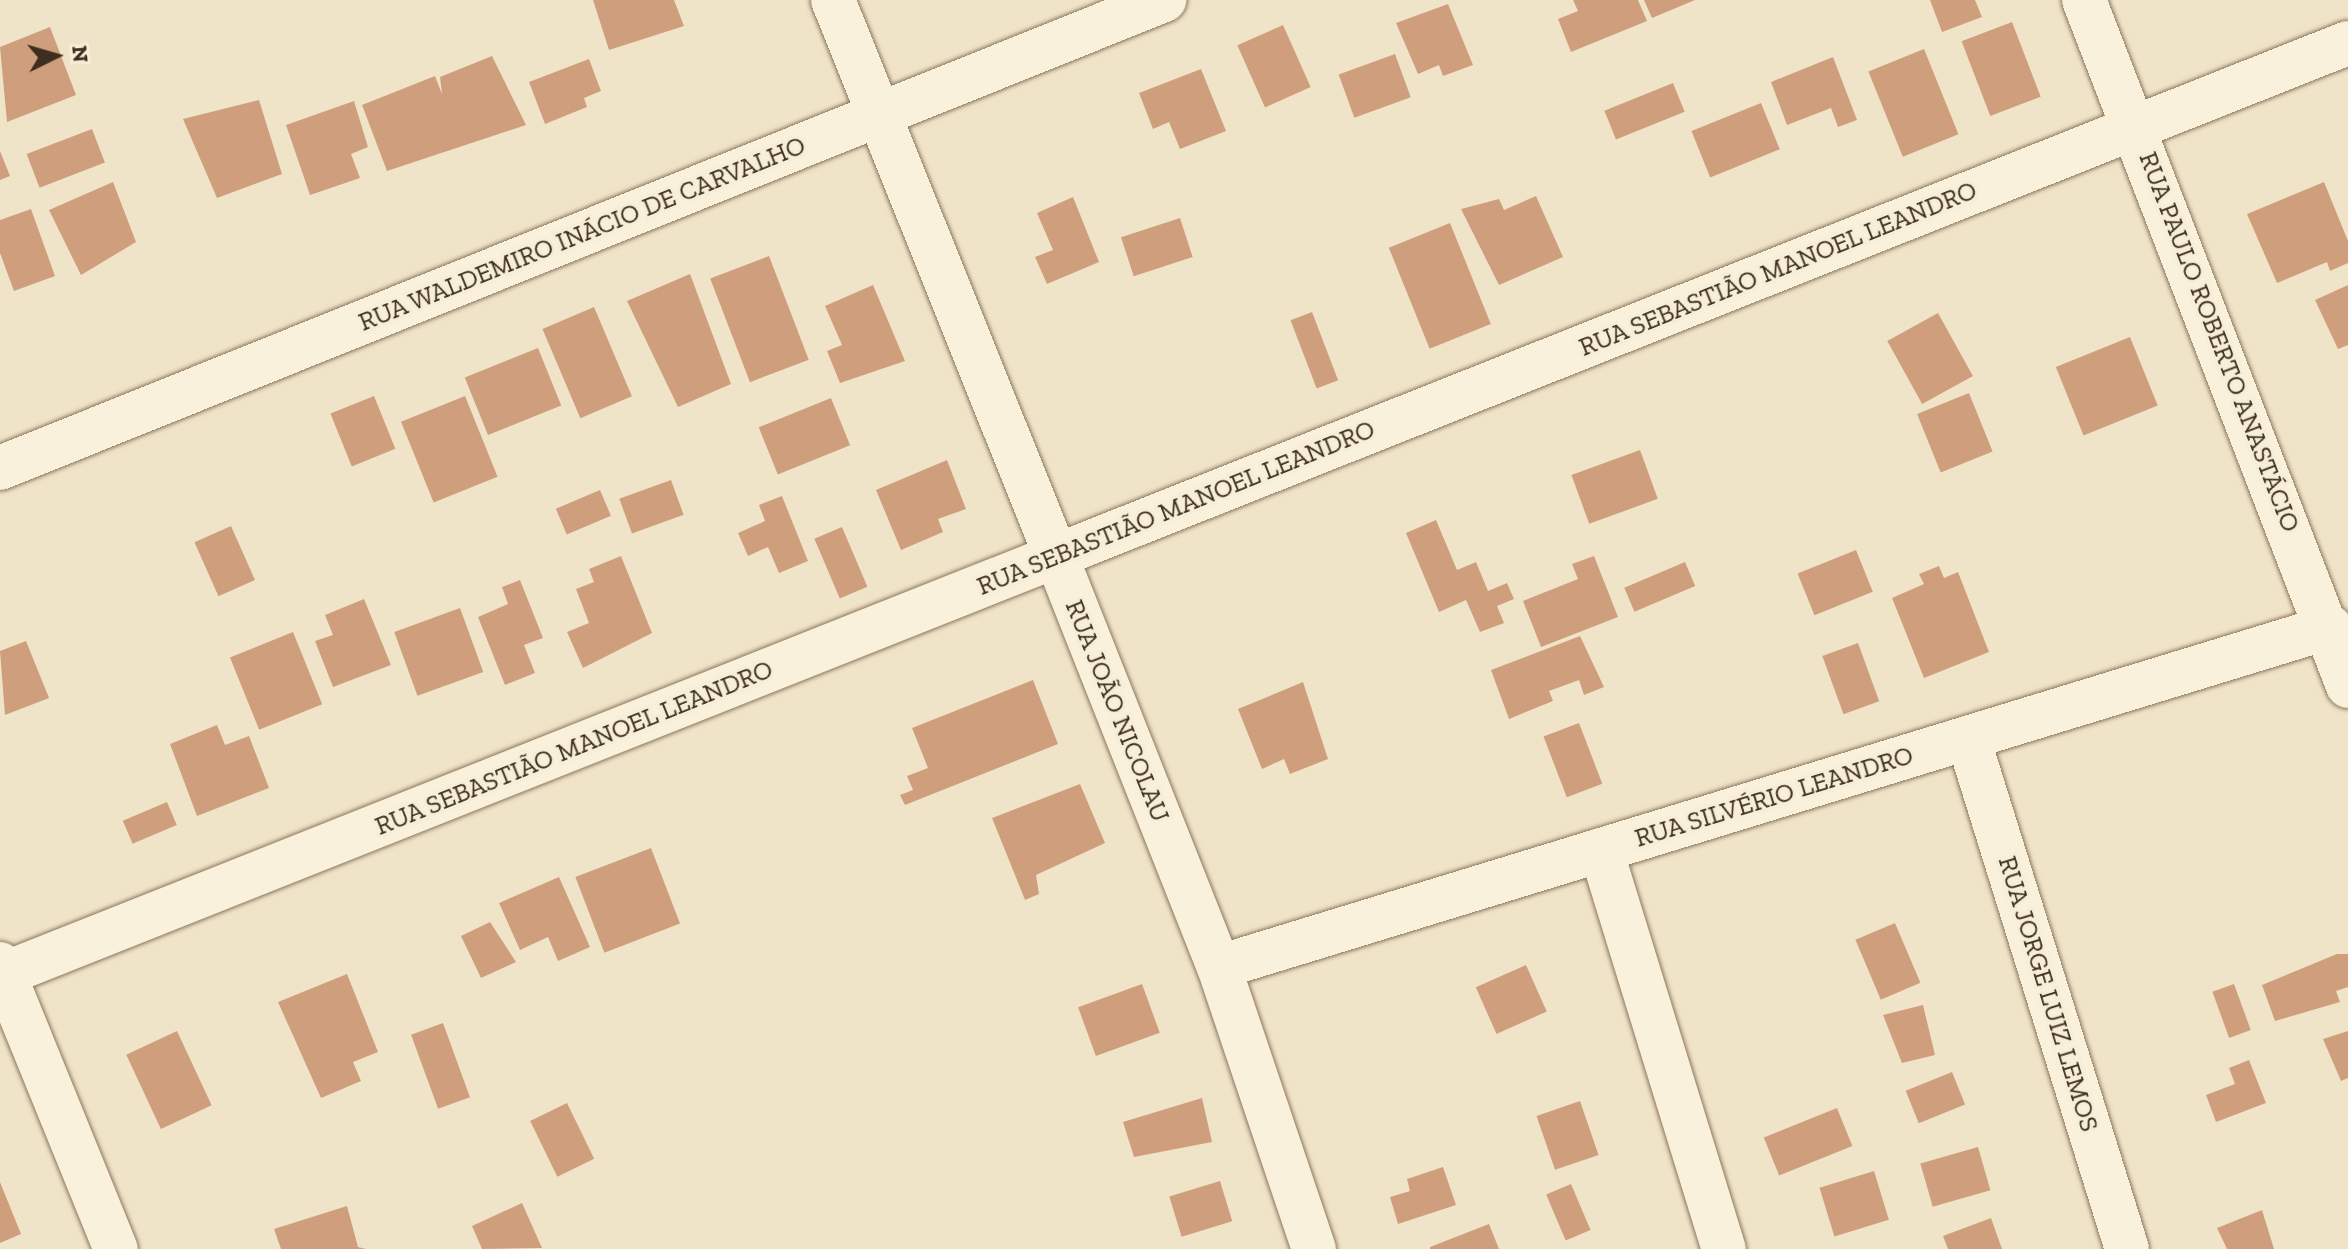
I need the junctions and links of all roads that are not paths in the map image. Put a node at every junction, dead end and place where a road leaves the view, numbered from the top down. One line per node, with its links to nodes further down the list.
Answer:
1 (833, 0): 5 (street, RUA JOÃO NICOLAU)
2 (1164, 0): 5 (street, RUA WALDEMIRO INÁCIO DE CARVALHO)
3 (2084, 0): 6 (street, RUA PAULO ROBERTO ANASTÁCIO)
4 (2348, 43): 6 (street, RUA SEBASTIÃO MANOEL LEANDRO)
5 (879, 114): 7 (street, RUA WALDEMIRO INÁCIO DE CARVALHO); 8 (street, RUA JOÃO NICOLAU)
6 (2136, 127): 8 (street, RUA SEBASTIÃO MANOEL LEANDRO); 9 (street, RUA PAULO ROBERTO ANASTÁCIO)
7 (0, 468)
8 (1056, 556): 13 (street, RUA JOÃO NICOLAU); 14 (street, RUA SEBASTIÃO MANOEL LEANDRO)
9 (2330, 627): 10 (street, RUA PAULO ROBERTO ANASTÁCIO); 11 (street, RUA SILVÉRIO LEANDRO)
10 (2348, 686)
11 (1968, 738): 12 (street, RUA SILVÉRIO LEANDRO); 18 (street, RUA JORGE LUIZ LEMOS)
12 (1601, 850): 13 (street, RUA SILVÉRIO LEANDRO); 17 (street)
13 (1219, 967): 16 (street, RUA JOÃO NICOLAU)
14 (2, 969): 15 (street)
15 (116, 1249)
16 (1314, 1249)
17 (1724, 1249)
18 (2127, 1249)

